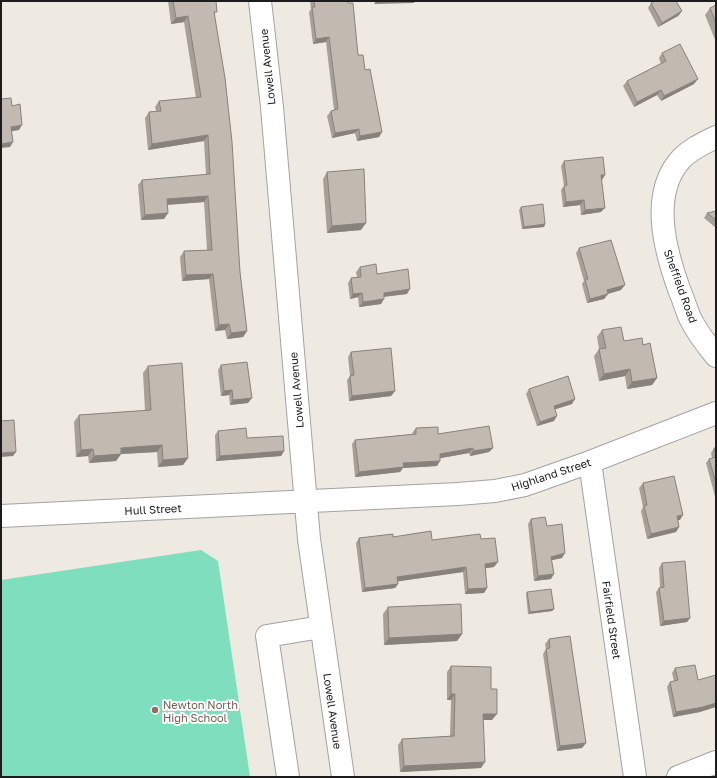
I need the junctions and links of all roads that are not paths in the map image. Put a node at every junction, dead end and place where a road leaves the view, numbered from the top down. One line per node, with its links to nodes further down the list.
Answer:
1 (260, 1): 6 (street, Lowell Avenue)
2 (716, 137): 3 (street, Sheffield Road)
3 (716, 356)
4 (716, 413): 5 (street, Highland Street)
5 (590, 462): 6 (street, Highland Street); 12 (street, Fairfield Street)
6 (305, 502): 7 (street, Hull Street); 8 (street, Lowell Avenue)
7 (1, 516)
8 (321, 627): 10 (street); 11 (street, Lowell Avenue)
9 (716, 762): 13 (street)
10 (288, 777)
11 (343, 777)
12 (635, 777)
13 (678, 777)

